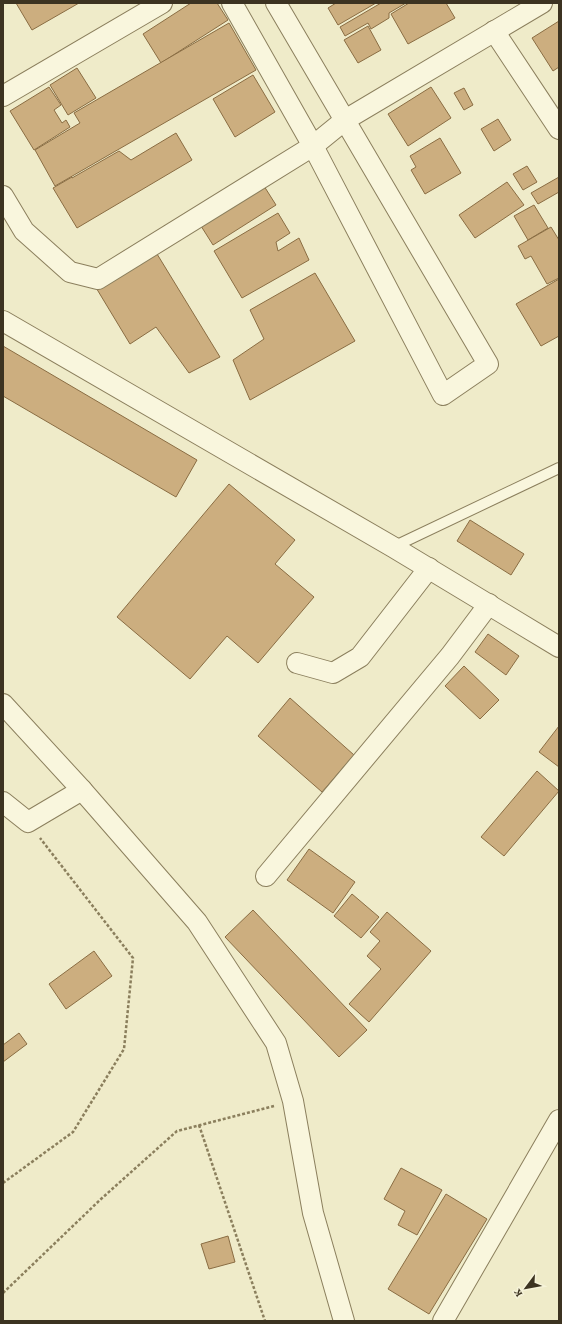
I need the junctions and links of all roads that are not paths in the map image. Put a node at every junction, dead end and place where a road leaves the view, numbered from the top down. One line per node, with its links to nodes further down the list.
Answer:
1 (162, 3): 6 (street)
2 (232, 3): 9 (street)
3 (276, 3): 7 (street)
4 (542, 3): 5 (street)
5 (494, 31): 7 (street); 8 (street)
6 (3, 96)
7 (345, 120): 9 (street); 9 (street)
8 (559, 129)
9 (313, 146): 10 (street)
10 (3, 196)
11 (3, 321): 13 (street)
12 (559, 468): 13 (lane)
13 (393, 546): 14 (street)
14 (429, 568): 15 (street); 17 (street)
15 (489, 604): 16 (street); 21 (street)
16 (559, 647)
17 (297, 663)
18 (3, 704): 19 (street)
19 (82, 790): 20 (street); 23 (street)
20 (3, 802)
21 (266, 876)
22 (559, 1120): 24 (street)
23 (344, 1321)
24 (443, 1321)

